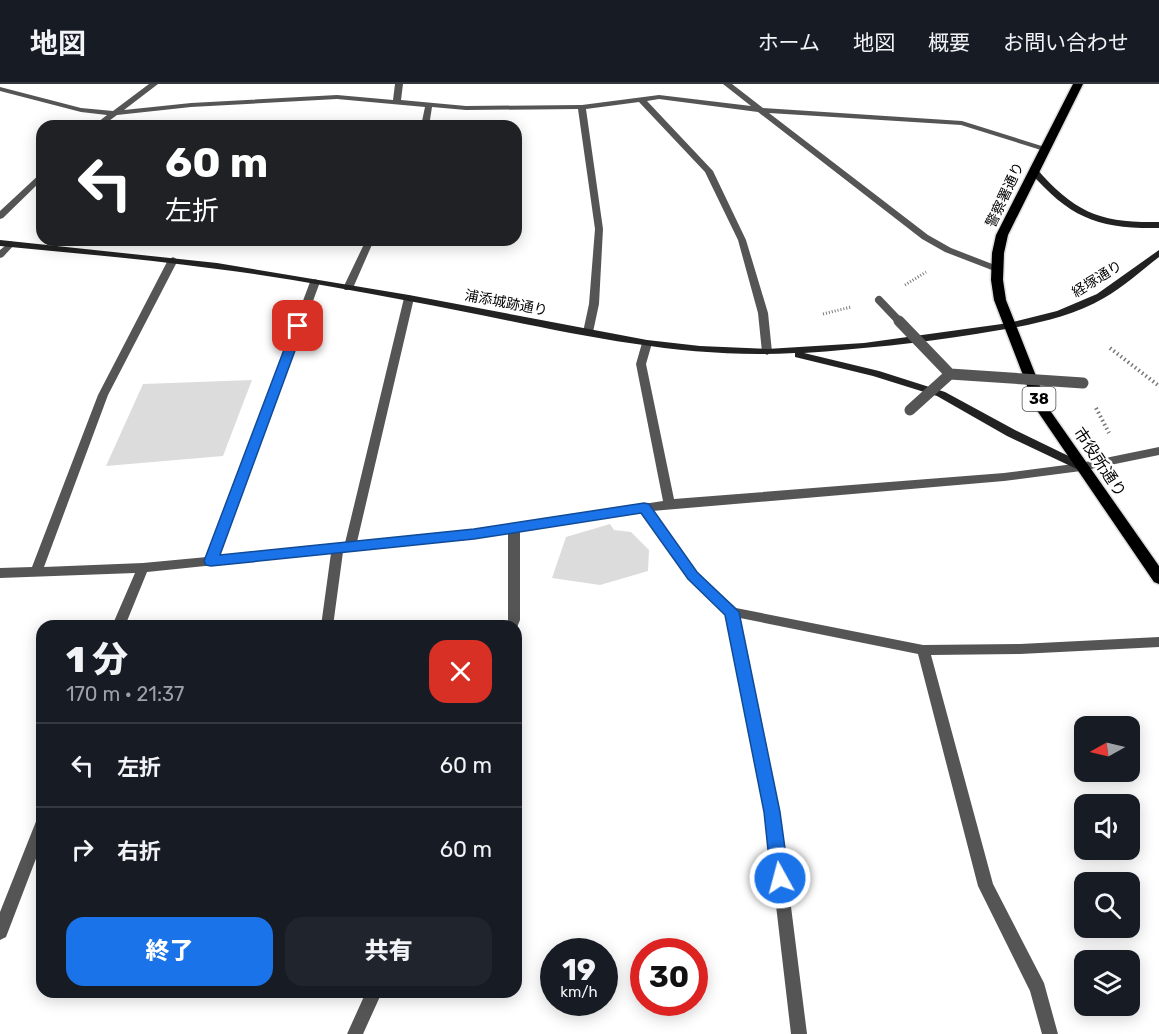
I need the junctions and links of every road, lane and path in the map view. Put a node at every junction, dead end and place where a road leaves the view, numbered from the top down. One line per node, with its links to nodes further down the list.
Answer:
1 (154, 84): 11 (street)
2 (399, 84): 7 (street)
3 (726, 84): 10 (street)
4 (1078, 84): 14 (main road, 警察署通り / 38)
5 (0, 89): 11 (street)
6 (641, 99): 9 (street); 10 (street); 34 (street)
7 (397, 102): 8 (street); 11 (street)
8 (429, 105): 9 (street); 13 (street)
9 (582, 107): 31 (street)
10 (761, 110): 14 (street); 25 (street)
11 (113, 113): 12 (street)
12 (104, 120)
13 (426, 120)
14 (1044, 148): 15 (main road, 警察署通り / 38)
15 (1033, 170): 18 (main road); 25 (main road, 警察署通り / 38)
16 (36, 181): 17 (street)
17 (0, 216)
18 (1159, 225)
19 (0, 243): 20 (main road, 浦添城跡通り)
20 (11, 244): 23 (street); 24 (main road, 浦添城跡通り)
21 (367, 246): 27 (street)
22 (1159, 253): 30 (main road, 経塚通り)
23 (0, 255)
24 (173, 260): 26 (main road, 浦添城跡通り); 48 (street)
25 (997, 269): 30 (main road, 警察署通り / 38)
26 (315, 282): 27 (main road, 浦添城跡通り); 46 (street)
27 (348, 288): 28 (main road, 浦添城跡通り)
28 (409, 298): 31 (main road, 浦添城跡通り); 45 (street)
29 (879, 300): 36 (street, bridge)
30 (1009, 326): 35 (main road, 浦添城跡通り); 41 (main road, 市役所通り / 38)
31 (588, 332): 32 (main road, 浦添城跡通り)
32 (647, 343): 34 (main road, 浦添城跡通り); 42 (street)
33 (1110, 348): 38 (path)
34 (767, 352): 35 (main road, 浦添城跡通り)
35 (786, 352): 41 (main road)
36 (950, 374): 37 (street, bridge); 39 (street, bridge)
37 (1083, 383)
38 (1159, 386)
39 (910, 410)
40 (1159, 451): 41 (street)
41 (1081, 467): 42 (street); 50 (main road, 市役所通り / 38)
42 (669, 504): 43 (street)
43 (644, 508): 44 (street); 51 (street)
44 (514, 528): 45 (street); 54 (street)
45 (344, 547): 46 (street); 53 (street)
46 (211, 561): 47 (street)
47 (143, 568): 48 (street); 52 (street)
48 (36, 572): 49 (street)
49 (0, 573)
50 (1159, 578)
51 (732, 612): 56 (street); 61 (street)
52 (121, 620)
53 (328, 620)
54 (514, 620)
55 (1159, 642): 56 (street)
56 (923, 650): 62 (street)
57 (36, 839): 58 (street)
58 (0, 932)
59 (371, 998): 60 (street)
60 (355, 1034)
61 (799, 1034)
62 (1050, 1034)

